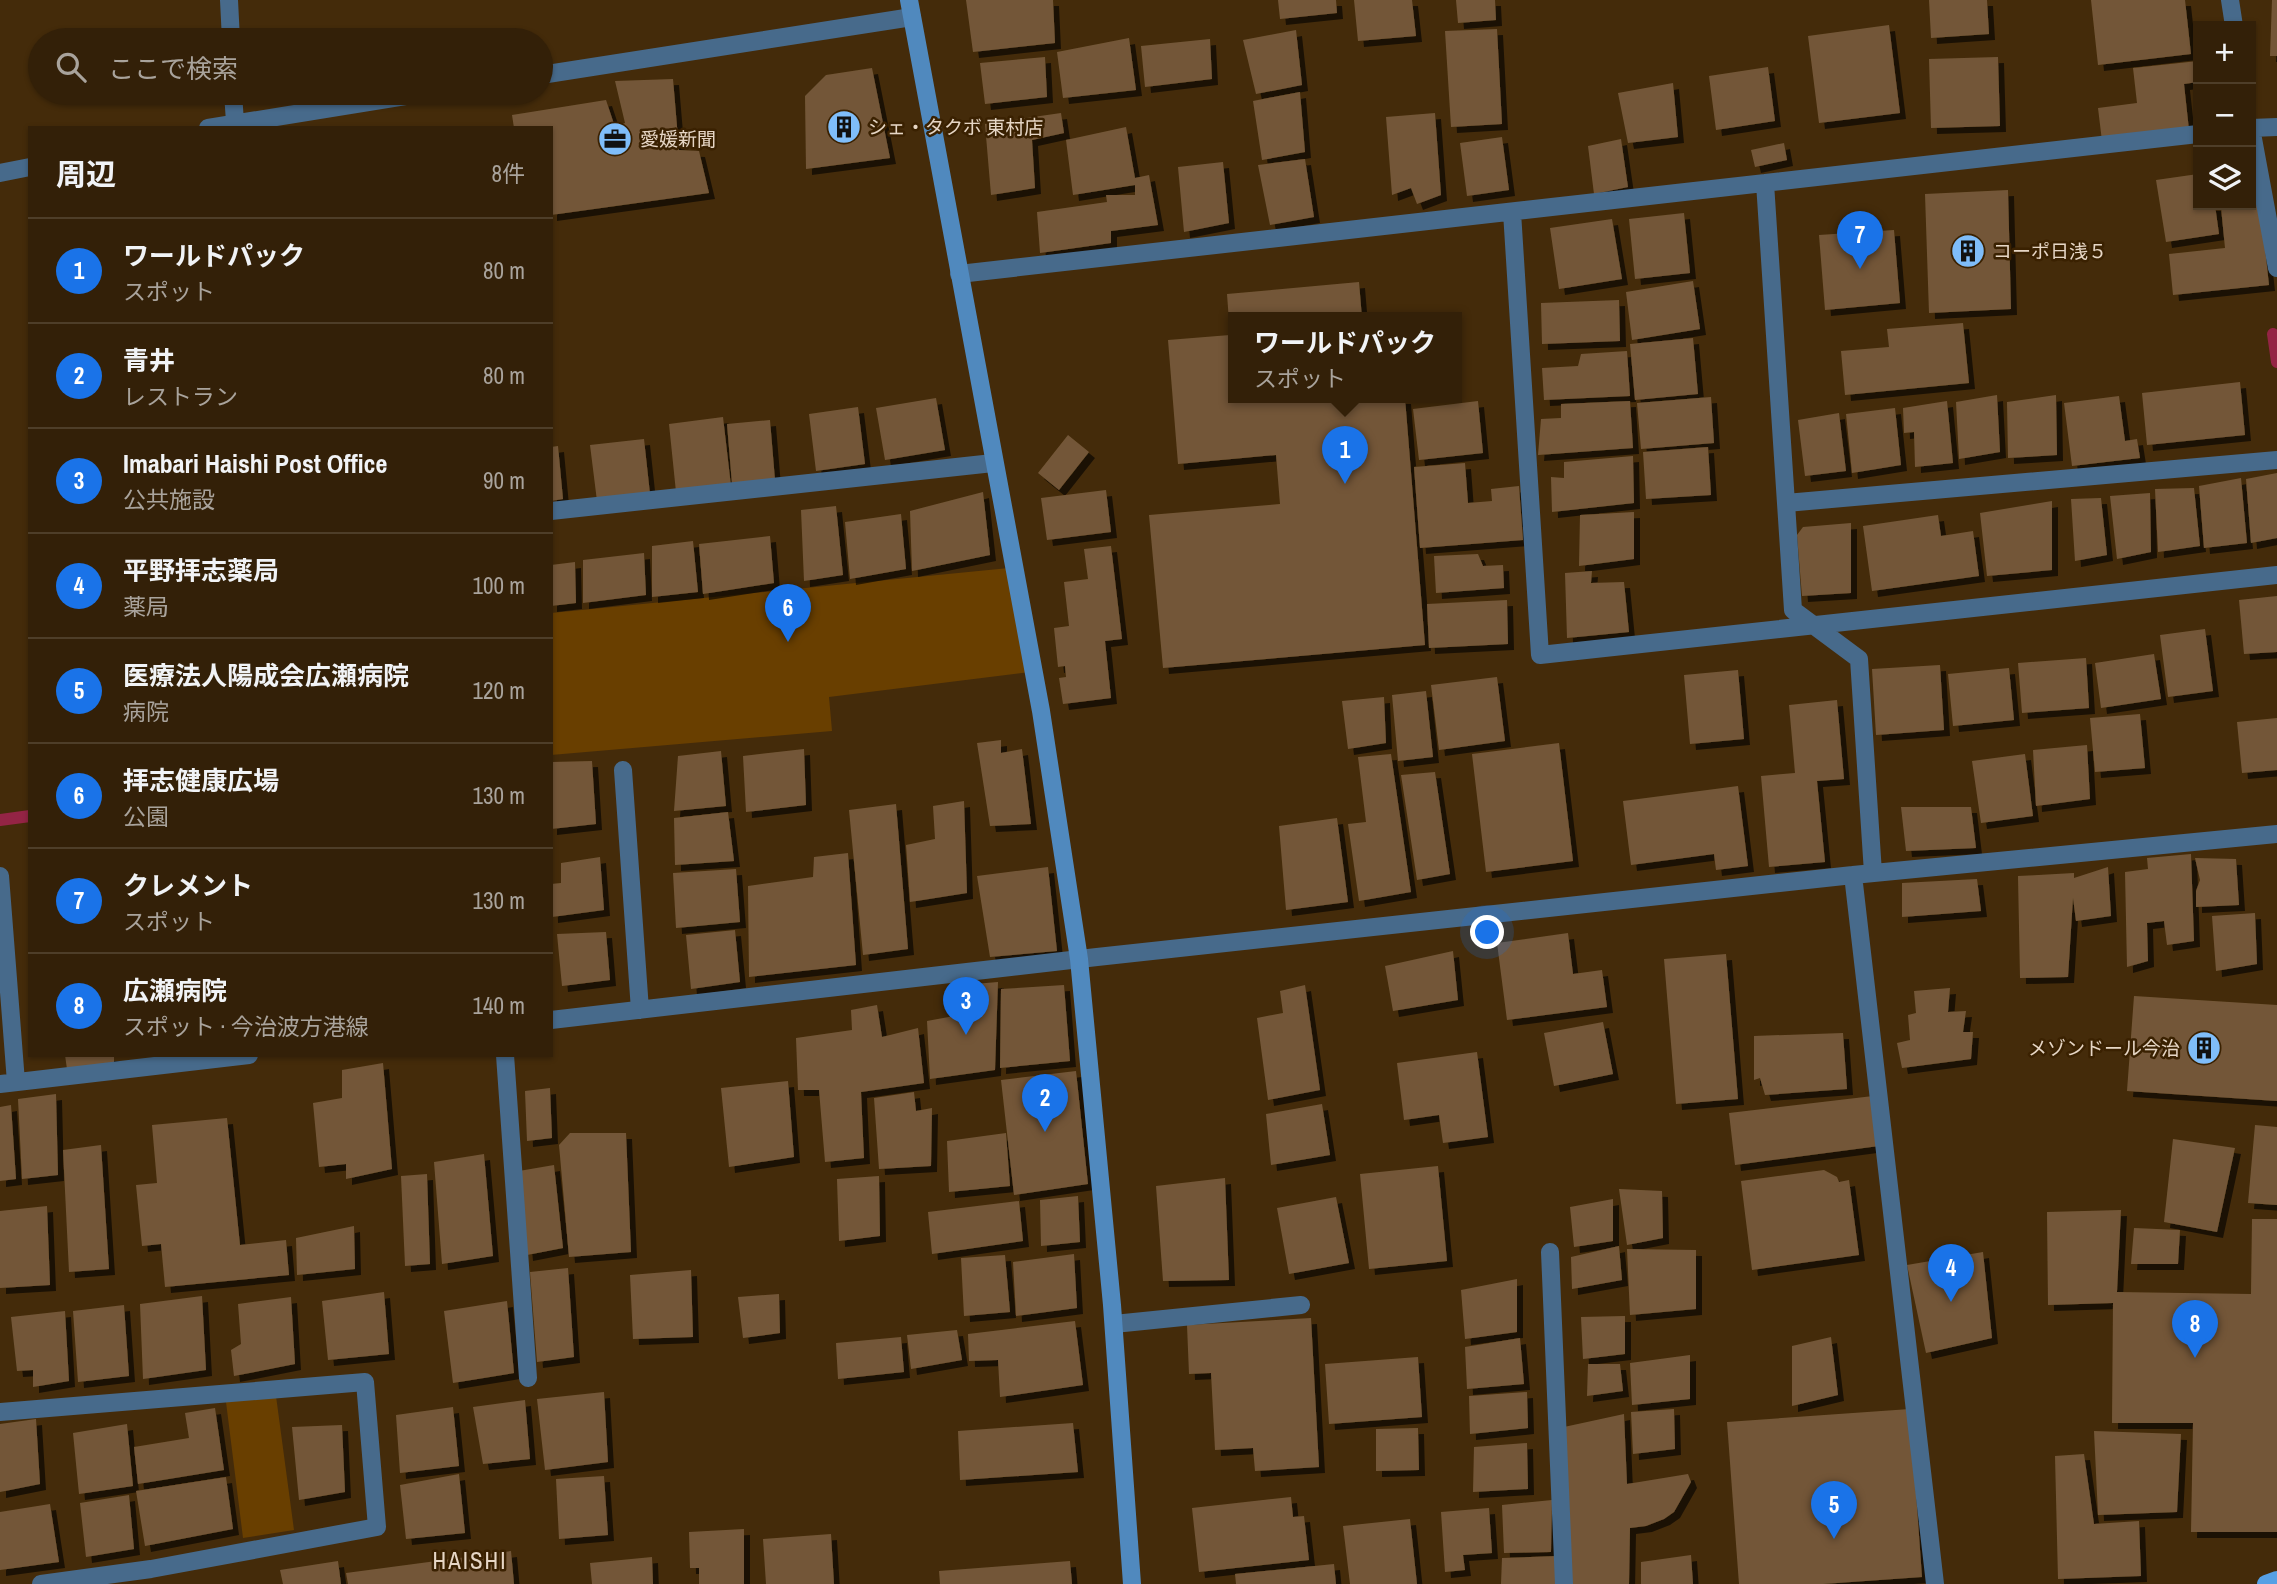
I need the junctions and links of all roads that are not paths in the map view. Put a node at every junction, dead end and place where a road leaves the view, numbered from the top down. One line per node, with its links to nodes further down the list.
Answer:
1 (229, 0): 5 (street)
2 (2230, 0): 4 (street)
3 (910, 9): 6 (street); 20 (street)
4 (2233, 21)
5 (230, 28)
6 (553, 73)
7 (234, 105): 9 (street)
8 (346, 105): 9 (street)
9 (235, 122): 10 (street)
10 (217, 126)
11 (2277, 127): 12 (street)
12 (2256, 128)
13 (2193, 135): 17 (street)
14 (2255, 147): 19 (street)
15 (28, 167): 16 (street)
16 (0, 173)
17 (1765, 183): 18 (street); 23 (street)
18 (1512, 212): 20 (street); 26 (street)
19 (2277, 268)
20 (959, 274): 22 (street)
21 (2277, 460): 23 (street)
22 (993, 463): 24 (street); 32 (street)
23 (1786, 503): 26 (street)
24 (553, 511)
25 (2277, 575): 26 (street)
26 (1814, 625): 29 (street)
27 (622, 770): 33 (street)
28 (2277, 834): 29 (street)
29 (1873, 873): 30 (street)
30 (1853, 875): 32 (street); 47 (street)
31 (0, 876): 37 (street)
32 (1079, 959): 33 (street); 40 (street)
33 (640, 1010): 34 (street)
34 (553, 1020)
35 (233, 1057): 37 (street)
36 (505, 1057): 41 (street)
37 (8, 1083)
38 (1550, 1252): 46 (street)
39 (1301, 1305): 40 (street)
40 (1114, 1324): 45 (street)
41 (528, 1378)
42 (0, 1412): 44 (street)
43 (2277, 1580): 48 (main road)
44 (41, 1584)
45 (1132, 1584)
46 (1564, 1584)
47 (1935, 1584)
48 (2266, 1584)

